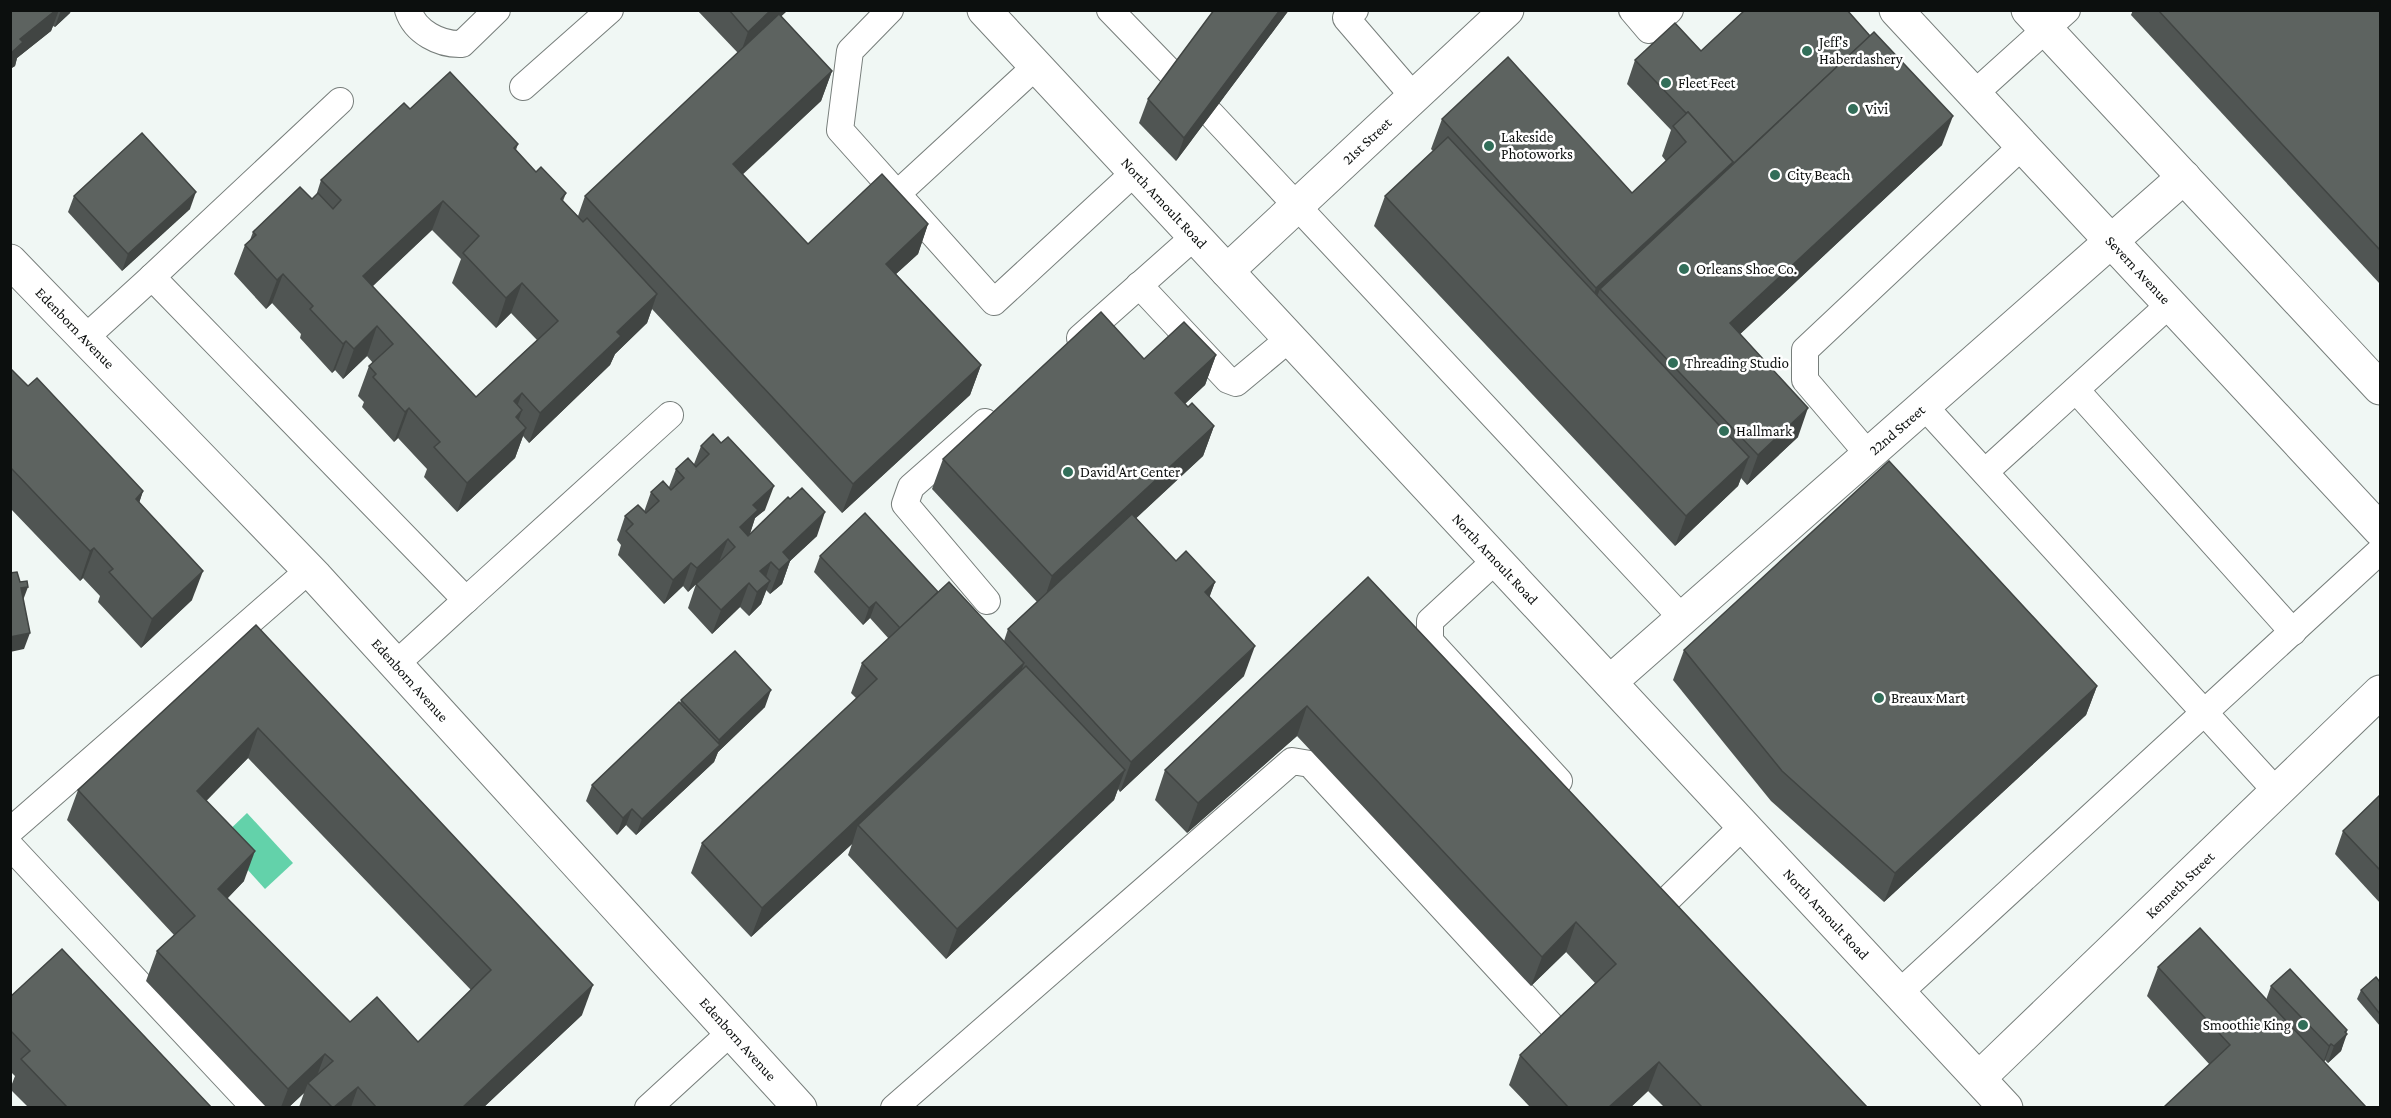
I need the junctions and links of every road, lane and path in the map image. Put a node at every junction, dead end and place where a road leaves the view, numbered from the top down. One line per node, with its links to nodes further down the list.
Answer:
1 (408, 10): 2 (lane)
2 (497, 10)
3 (610, 10): 15 (lane)
4 (890, 10): 23 (lane)
5 (984, 10): 13 (street, North Arnoult Road)
6 (1110, 10): 14 (lane)
7 (1355, 10): 17 (lane)
8 (1507, 10): 17 (street, 21st Street)
9 (1632, 10): 10 (lane)
10 (1670, 10)
11 (1896, 10): 16 (street, Severn Avenue)
12 (2047, 17): 16 (lane); 22 (street)
13 (1036, 66): 21 (street, North Arnoult Road); 23 (lane)
14 (1174, 76)
15 (524, 87)
16 (1974, 94): 20 (street, Severn Avenue)
17 (1414, 97): 24 (street, 21st Street)
18 (340, 101): 29 (lane)
19 (1211, 114): 24 (lane)
20 (2022, 146): 26 (street, Severn Avenue); 40 (lane)
21 (1135, 172): 23 (lane); 25 (street, North Arnoult Road)
22 (2184, 177): 26 (street, 22nd Street); 35 (street)
23 (897, 194)
24 (1297, 206): 28 (street, 21st Street); 48 (lane)
25 (1195, 236): 28 (street, North Arnoult Road); 30 (lane)
26 (2111, 241): 31 (street, Severn Avenue); 37 (street, 22nd Street)
27 (12, 267): 32 (street, Edenborn Avenue)
28 (1227, 271): 33 (street, North Arnoult Road)
29 (152, 277): 32 (lane); 46 (lane)
30 (1139, 285): 33 (lane); 34 (lane)
31 (2170, 304): 36 (lane); 42 (street, Severn Avenue)
32 (85, 338): 45 (street, Edenborn Avenue)
33 (1290, 338): 44 (street, North Arnoult Road)
34 (1060, 355)
35 (2380, 388)
36 (2076, 390): 41 (lane); 49 (lane)
37 (1924, 406): 40 (street, 22nd Street); 41 (lane)
38 (998, 410): 47 (lane)
39 (670, 416): 46 (lane)
40 (1868, 454): 48 (street, 22nd Street)
41 (1984, 472): 53 (lane)
42 (2380, 530)
43 (2380, 551): 49 (lane)
44 (1496, 560): 51 (street, North Arnoult Road); 55 (lane)
45 (309, 570): 50 (street, Edenborn Avenue); 57 (lane)
46 (466, 600): 50 (lane)
47 (987, 601)
48 (1682, 618): 51 (street, 22nd Street)
49 (2293, 632): 53 (lane)
50 (396, 664): 61 (street, Edenborn Avenue)
51 (1610, 682): 56 (street, North Arnoult Road)
52 (2380, 692): 54 (street, Kenneth Street)
53 (2204, 713): 54 (lane); 60 (lane)
54 (2277, 792): 63 (street, Kenneth Street)
55 (1573, 796)
56 (1744, 825): 59 (lane); 60 (street, North Arnoult Road)
57 (10, 831)
58 (10, 846): 64 (lane)
59 (1668, 899)
60 (1899, 993): 63 (street, North Arnoult Road)
61 (731, 1032): 65 (lane); 66 (street, Edenborn Avenue)
62 (1560, 1035): 67 (lane)
63 (1979, 1078): 68 (street, North Arnoult Road)
64 (255, 1107)
65 (648, 1107)
66 (800, 1107)
67 (894, 1107)
68 (2006, 1107)

